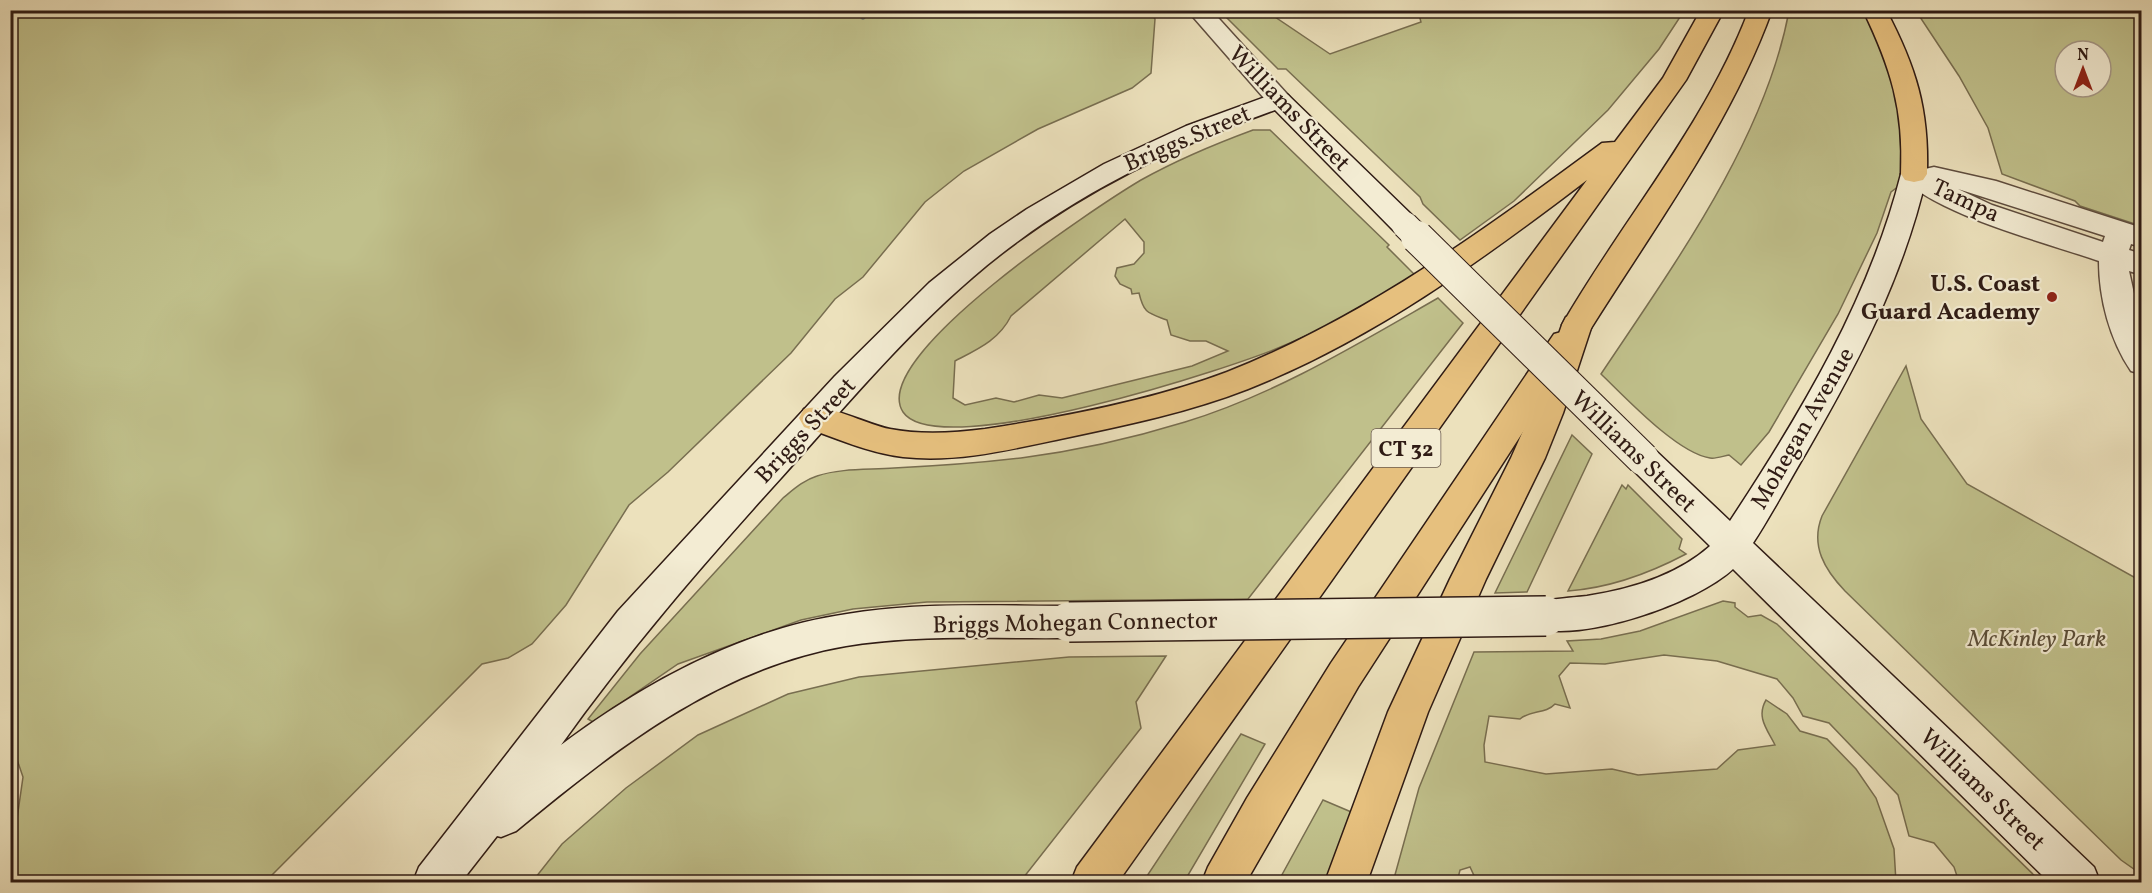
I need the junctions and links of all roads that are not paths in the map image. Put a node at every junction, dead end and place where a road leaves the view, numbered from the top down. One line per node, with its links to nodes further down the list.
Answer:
1 (1198, 10): 5 (main road, Williams Street)
2 (1713, 10): 6 (main road, CT 32)
3 (1761, 10): 10 (main road, CT 32)
4 (1874, 10): 7 (main road)
5 (1279, 100): 12 (main road, Briggs Street); 13 (main road, Williams Street, bridge)
6 (1639, 128): 12 (main road); 16 (main road, CT 32)
7 (1914, 174): 8 (main road, Tampa); 13 (main road, Mohegan Avenue)
8 (2125, 242): 9 (main road, Tampa); 11 (main road)
9 (2142, 265)
10 (1577, 325): 17 (main road, CT 32); 18 (main road)
11 (2142, 363)
12 (815, 418): 14 (main road, Briggs Street)
13 (1731, 545): 14 (main road, Briggs Mohegan Connector, bridge); 19 (main road, Williams Street)
14 (464, 846): 15 (main road, Briggs Street)
15 (434, 882)
16 (1092, 882)
17 (1223, 882)
18 (1346, 882)
19 (2079, 882)

